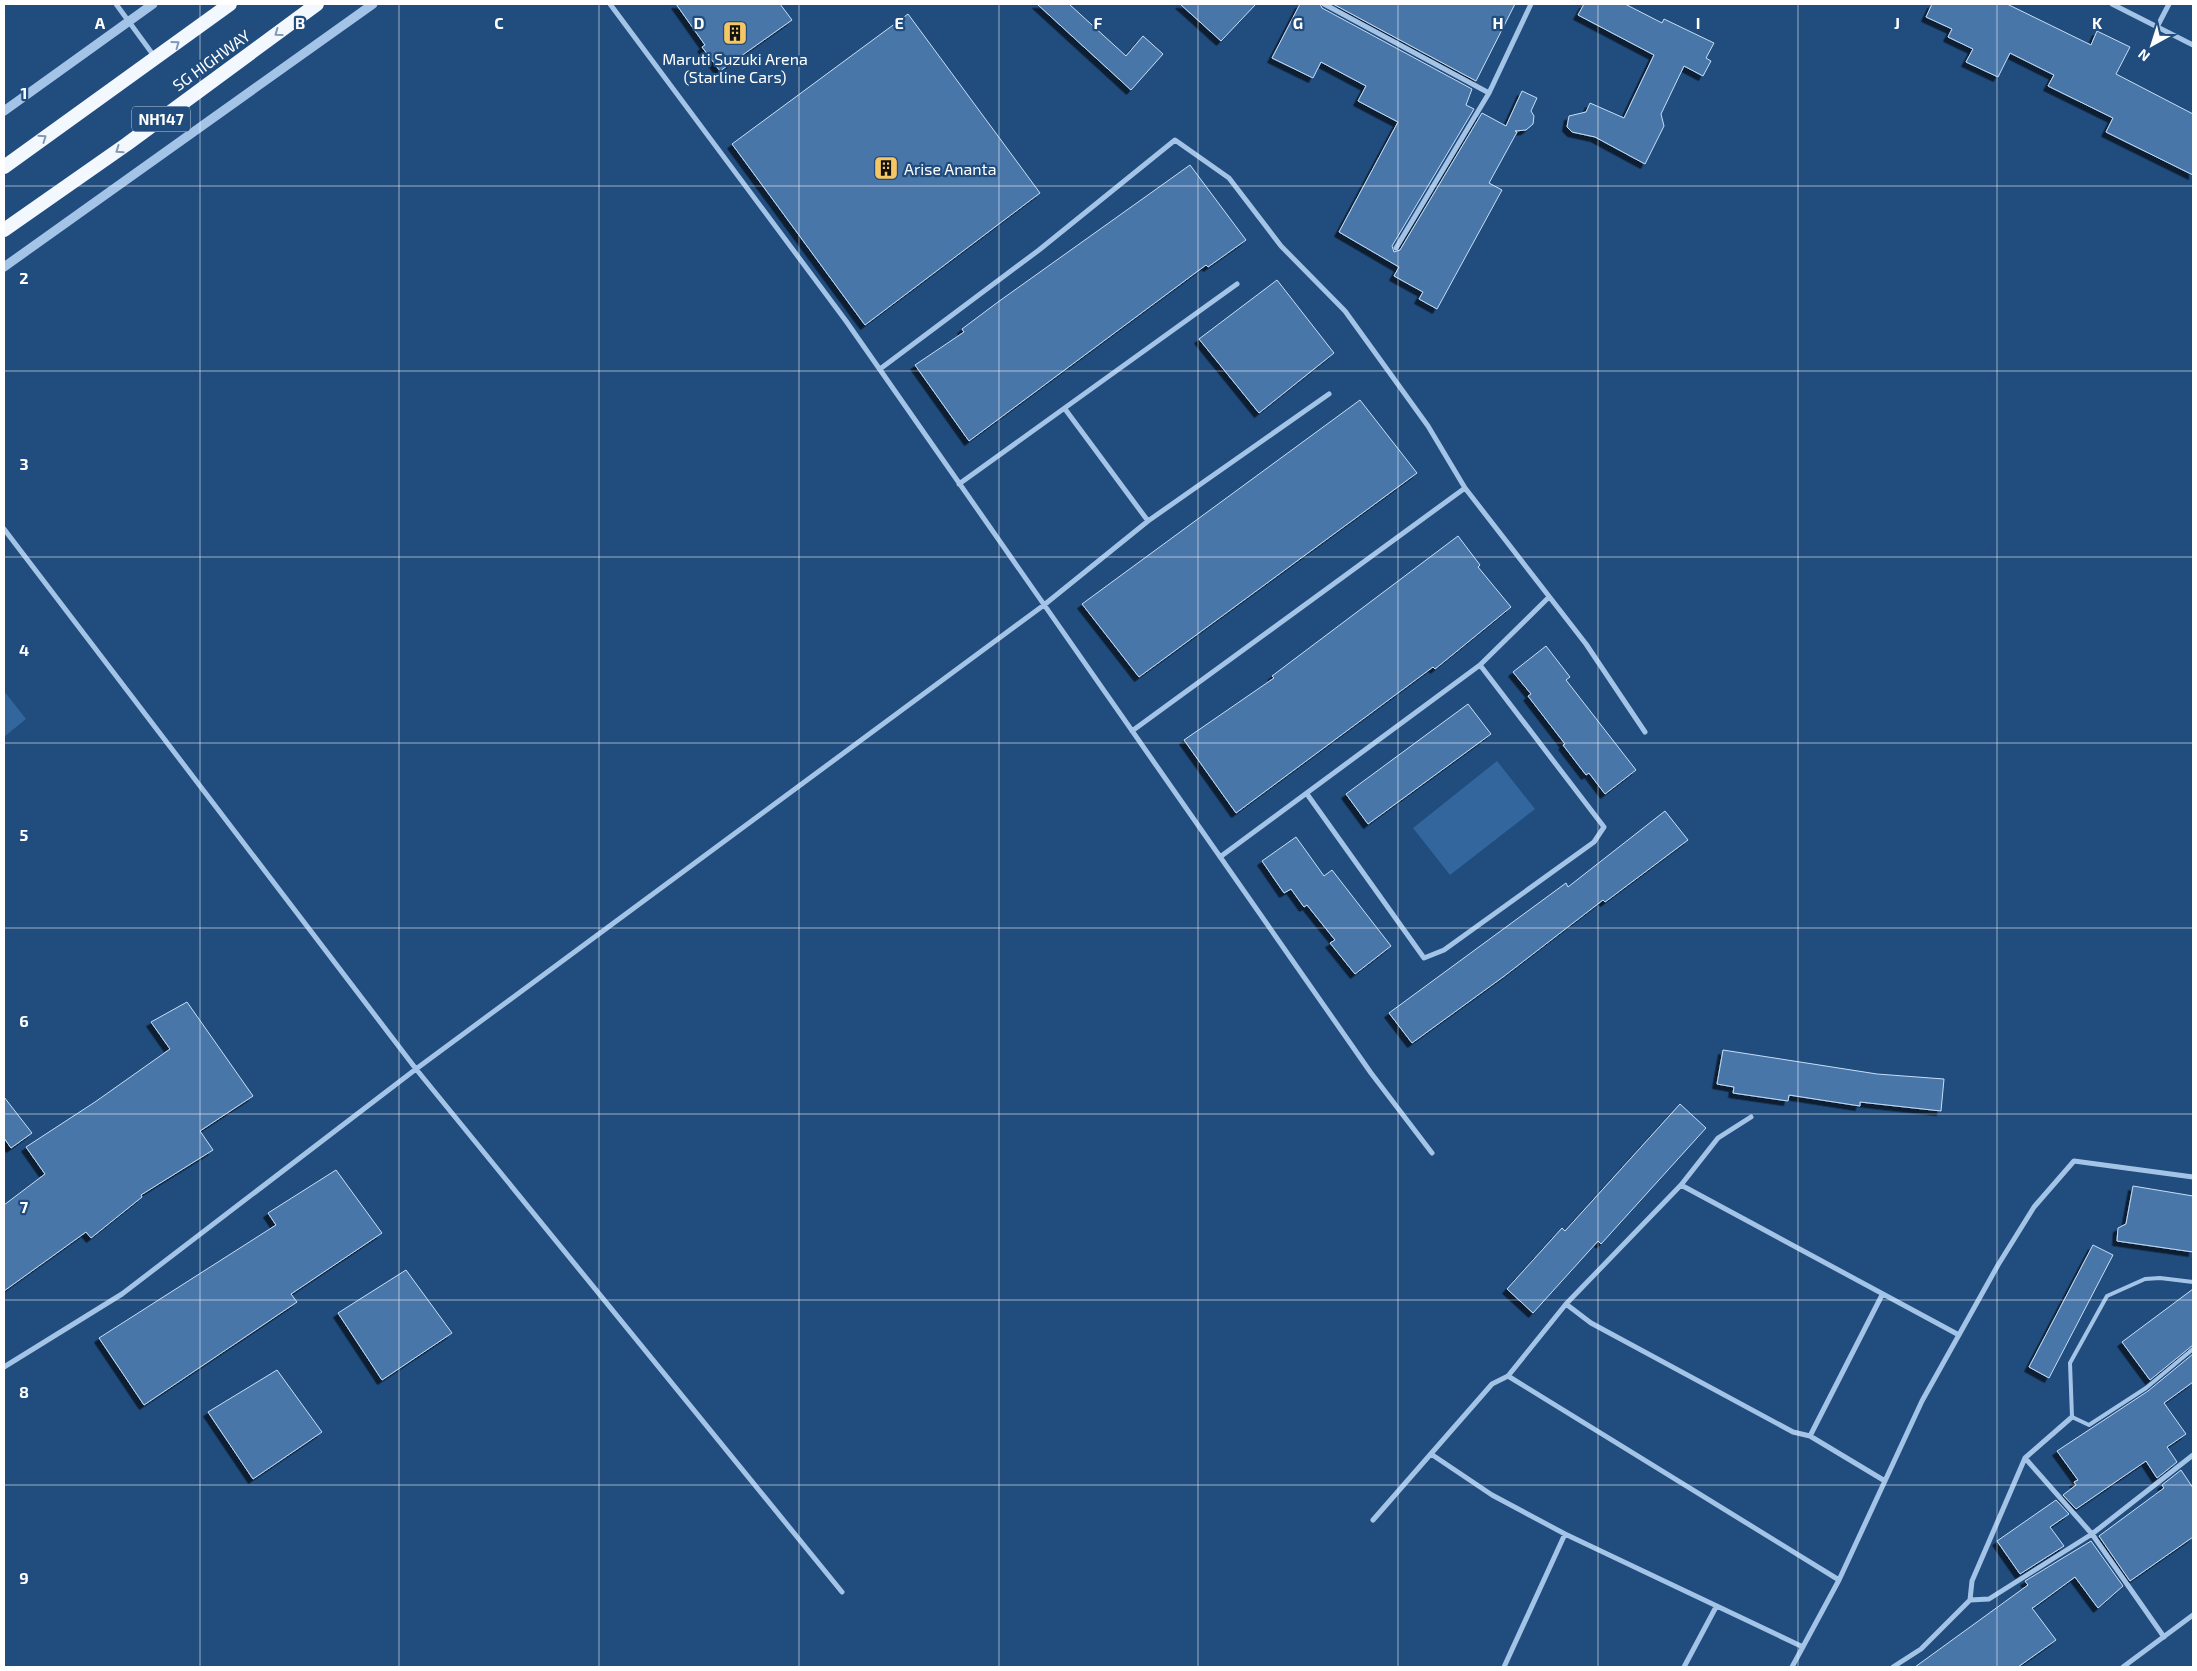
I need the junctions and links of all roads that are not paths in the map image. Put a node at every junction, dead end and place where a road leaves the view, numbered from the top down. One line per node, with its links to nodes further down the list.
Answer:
1 (116, 4): 11 (street)
2 (153, 4): 11 (street)
3 (230, 4): 14 (highway, SG HIGHWAY, one-way to 3)
4 (317, 4): 18 (highway, SG HIGHWAY / NH147, one-way to 18)
5 (373, 4): 20 (street)
6 (610, 4): 22 (street)
7 (1324, 4): 15 (street)
8 (1531, 4): 15 (street)
9 (2112, 4): 12 (street)
10 (2168, 4): 12 (street)
11 (129, 21): 14 (street); 16 (street)
12 (2157, 27): 13 (street)
13 (2193, 45)
14 (156, 58): 17 (highway, SG HIGHWAY, one-way to 14)
15 (1489, 93): 19 (street)
16 (4, 111)
17 (4, 167)
18 (4, 230)
19 (1396, 248)
20 (4, 267)
21 (1237, 284): 24 (street)
22 (880, 369): 25 (street); 26 (street)
23 (1329, 394): 27 (street)
24 (1065, 409): 25 (street); 27 (street)
25 (960, 484): 30 (street)
26 (1465, 488): 29 (street); 32 (street)
27 (1148, 521): 30 (street)
28 (4, 529): 36 (street)
29 (1548, 598): 31 (street); 33 (street)
30 (1044, 605): 32 (street); 36 (street)
31 (1480, 665): 34 (street); 34 (street)
32 (1132, 731): 35 (street)
33 (1645, 732)
34 (1307, 794): 35 (street)
35 (1220, 857): 38 (street)
36 (416, 1069): 46 (street); 58 (street)
37 (1751, 1118): 40 (street)
38 (1432, 1153)
39 (2193, 1177): 44 (street)
40 (1680, 1185): 42 (street); 43 (street)
41 (2193, 1282): 48 (lane)
42 (1882, 1295): 44 (street); 49 (street)
43 (1566, 1304): 47 (street); 49 (street)
44 (1959, 1335): 53 (street)
45 (2193, 1349): 48 (lane)
46 (4, 1367)
47 (1508, 1376): 50 (street); 57 (street)
48 (2072, 1417): 52 (street)
49 (1810, 1436): 53 (street)
50 (1431, 1454): 54 (street); 55 (street)
51 (2193, 1456): 56 (street)
52 (2025, 1458): 56 (street); 59 (street)
53 (1885, 1482): 57 (street)
54 (1373, 1520)
55 (1565, 1534): 60 (street); 64 (street)
56 (2092, 1534): 59 (street); 62 (street)
57 (1839, 1580): 63 (street)
58 (842, 1592)
59 (1970, 1600): 67 (street)
60 (1716, 1607): 63 (street); 65 (street)
61 (2193, 1615): 62 (street)
62 (2164, 1637): 68 (street)
63 (1803, 1647): 66 (street)
64 (1504, 1667)
65 (1684, 1667)
66 (1792, 1667)
67 (1893, 1667)
68 (2123, 1667)

